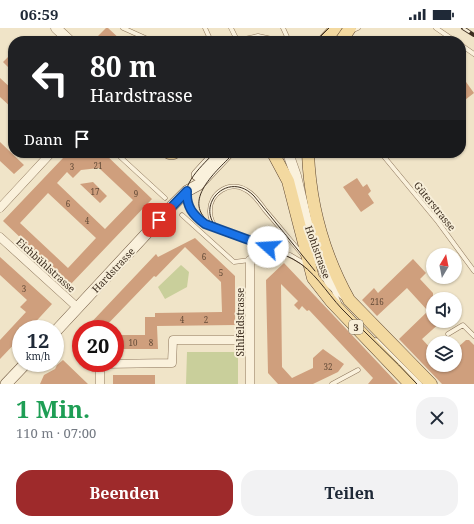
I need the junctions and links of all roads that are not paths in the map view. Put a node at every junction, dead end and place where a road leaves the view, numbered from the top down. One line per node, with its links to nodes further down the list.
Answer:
1 (56, 28): 7 (street)
2 (123, 28): 8 (lane)
3 (336, 28): 9 (main road)
4 (349, 28): 10 (main road)
5 (358, 28): 11 (lane)
6 (436, 28): 12 (lane)
7 (65, 36)
8 (141, 36)
9 (329, 36)
10 (340, 36)
11 (344, 36)
12 (448, 36)
13 (46, 158): 23 (street)
14 (121, 158): 22 (lane)
15 (213, 158): 21 (main road)
16 (222, 158): 21 (main road)
17 (274, 158): 28 (main road, Hohlstrasse / 3)
18 (290, 158): 30 (street, Hohlstrasse)
19 (308, 158): 30 (main road, 3)
20 (385, 158): 29 (lane, Güterstrasse)
21 (191, 186): 25 (lane); 31 (main road, Hardstrasse)
22 (165, 198)
23 (0, 208)
24 (182, 215): 27 (lane)
25 (217, 229): 28 (lane); 28 (lane)
26 (0, 237): 31 (street, Eichbühlstrasse)
27 (250, 260): 37 (street, Sihlfeldstrasse)
28 (309, 266): 30 (lane, Hohlstrasse); 35 (main road, Hohlstrasse / 3)
29 (474, 271)
30 (344, 302): 33 (lane, Hohlstrasse); 35 (main road, Hohlstrasse / 3)
31 (78, 308): 32 (main road, Hardstrasse)
32 (64, 323)
33 (362, 326)
34 (448, 334): 36 (lane)
35 (374, 336): 44 (main road, Hohlstrasse / 3); 45 (lane, Hohlstrasse); 46 (main road, Hohlstrasse / 3)
36 (474, 336)
37 (250, 340): 41 (street); 42 (street, Sihlfeldstrasse)
38 (358, 370): 43 (lane)
39 (17, 372): 40 (main road)
40 (6, 384)
41 (100, 384)
42 (250, 384)
43 (332, 384)
44 (410, 384)
45 (420, 384)
46 (431, 384)

